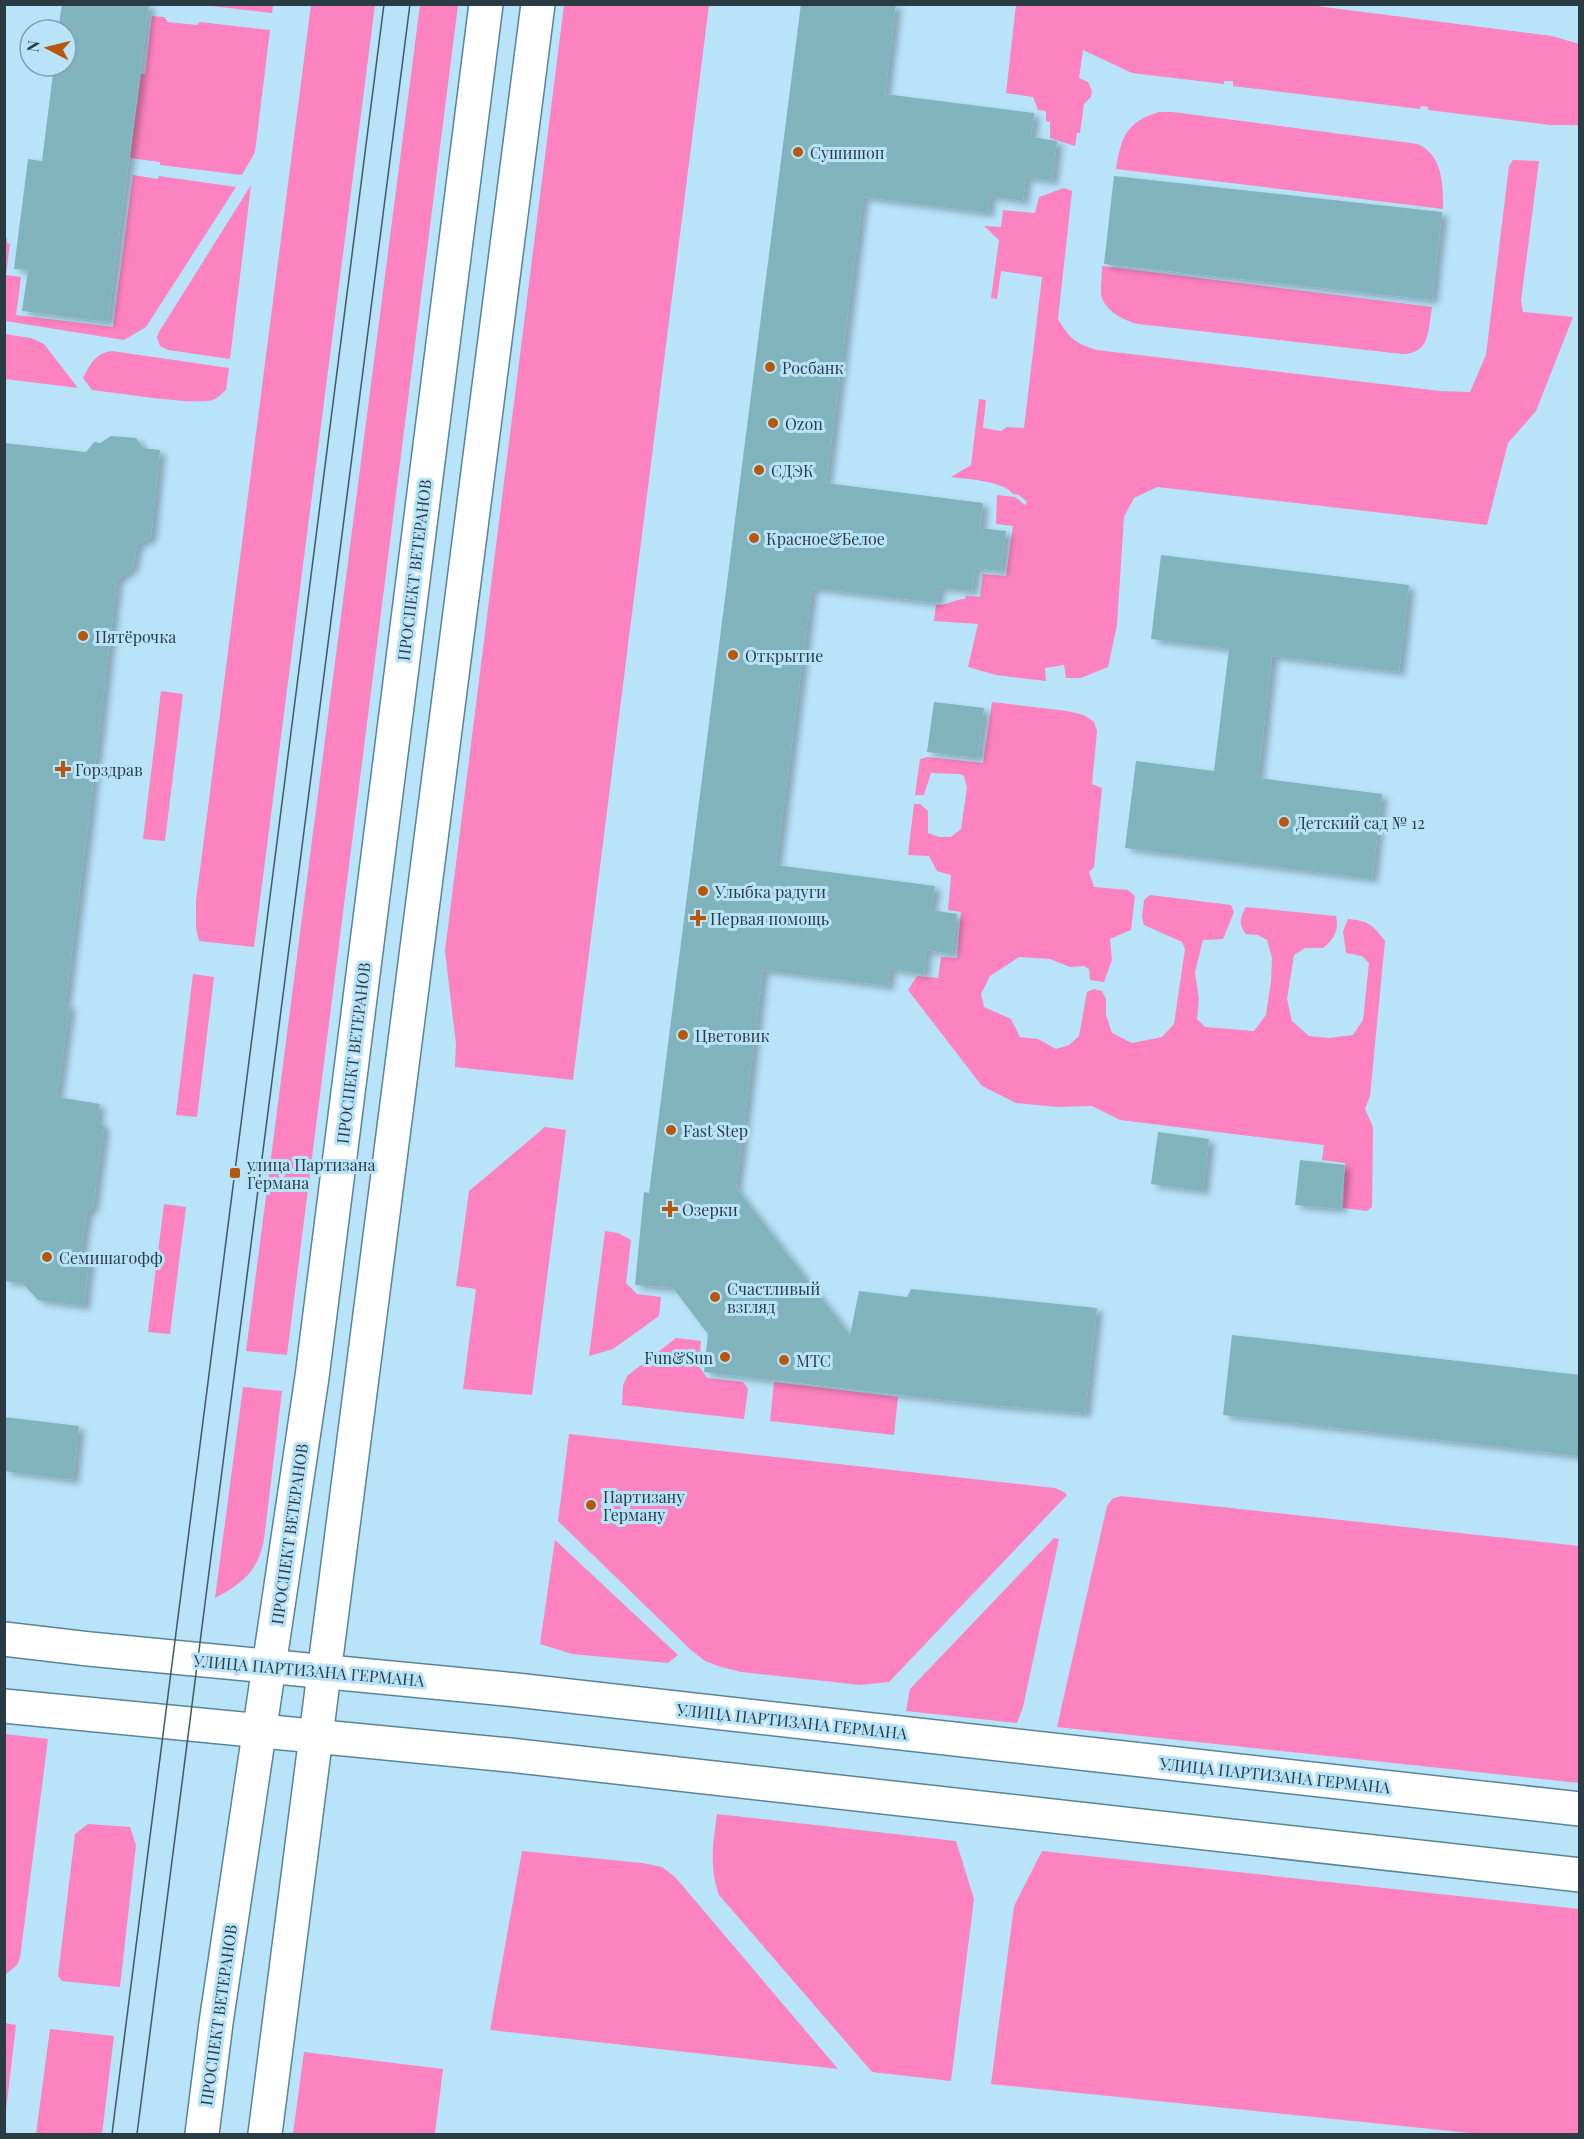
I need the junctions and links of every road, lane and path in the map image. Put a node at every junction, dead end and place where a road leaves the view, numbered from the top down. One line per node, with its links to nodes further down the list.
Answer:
1 (486, 4): 4 (main road, ПРОСПЕКТ ВЕТЕРАНОВ)
2 (538, 4): 5 (main road)
3 (4, 1639): 4 (main road, УЛИЦА ПАРТИЗАНА ГЕРМАНА)
4 (270, 1667): 5 (main road, УЛИЦА ПАРТИЗАНА ГЕРМАНА); 7 (main road, ПРОСПЕКТ ВЕТЕРАНОВ)
5 (324, 1672): 8 (main road); 9 (main road, УЛИЦА ПАРТИЗАНА ГЕРМАНА)
6 (4, 1706): 7 (main road)
7 (260, 1731): 8 (main road); 11 (main road, ПРОСПЕКТ ВЕТЕРАНОВ)
8 (316, 1736): 10 (main road); 12 (main road)
9 (1580, 1809)
10 (1580, 1875)
11 (202, 2134)
12 (265, 2134)

